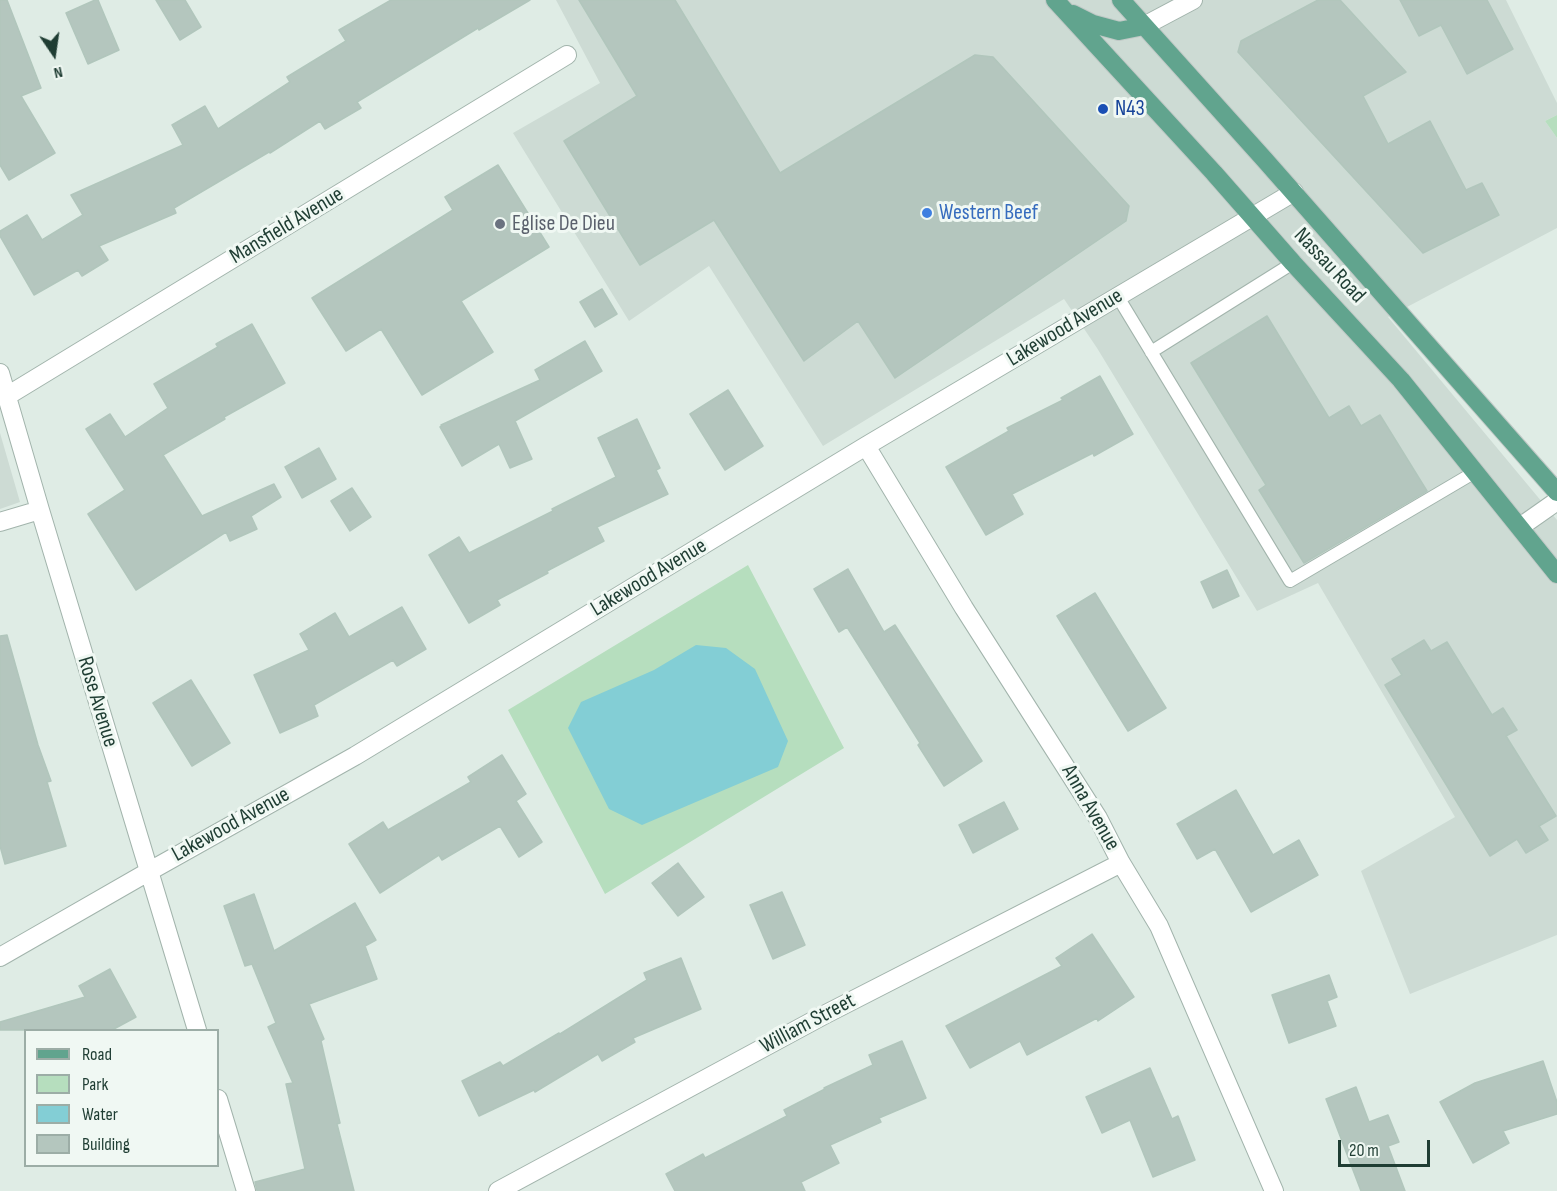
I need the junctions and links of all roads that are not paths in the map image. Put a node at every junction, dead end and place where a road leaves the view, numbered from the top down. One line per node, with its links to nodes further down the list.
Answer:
1 (1121, 0): 4 (main road, Nassau Road)
2 (1193, 0): 4 (street)
3 (1058, 4): 4 (main road); 7 (main road, Nassau Road)
4 (1144, 26): 6 (main road, Nassau Road)
5 (567, 55): 12 (street, Mansfield Avenue)
6 (1294, 192): 7 (street, Lakewood Avenue); 15 (main road, Nassau Road)
7 (1252, 217): 8 (main road, Nassau Road); 9 (street, Lakewood Avenue)
8 (1293, 263): 10 (lane); 14 (main road, Nassau Road)
9 (1118, 297): 10 (lane); 13 (street, Lakewood Avenue)
10 (1151, 352): 14 (lane)
11 (0, 373): 12 (street, Rose Avenue)
12 (7, 396): 17 (street, Rose Avenue)
13 (866, 446): 21 (street, Anna Avenue); 22 (street, Lakewood Avenue)
14 (1476, 472): 19 (main road, Nassau Road)
15 (1557, 492)
16 (1557, 501): 19 (street)
17 (40, 510): 18 (street); 22 (street, Rose Avenue)
18 (0, 522)
19 (1520, 527): 20 (main road, Nassau Road)
20 (1557, 574)
21 (1121, 863): 27 (street, William Street); 28 (street, Anna Avenue)
22 (148, 872): 23 (street, Lakewood Avenue); 24 (street, Rose Avenue)
23 (0, 957)
24 (196, 1029)
25 (219, 1102): 26 (street)
26 (246, 1191)
27 (498, 1191)
28 (1274, 1191)

